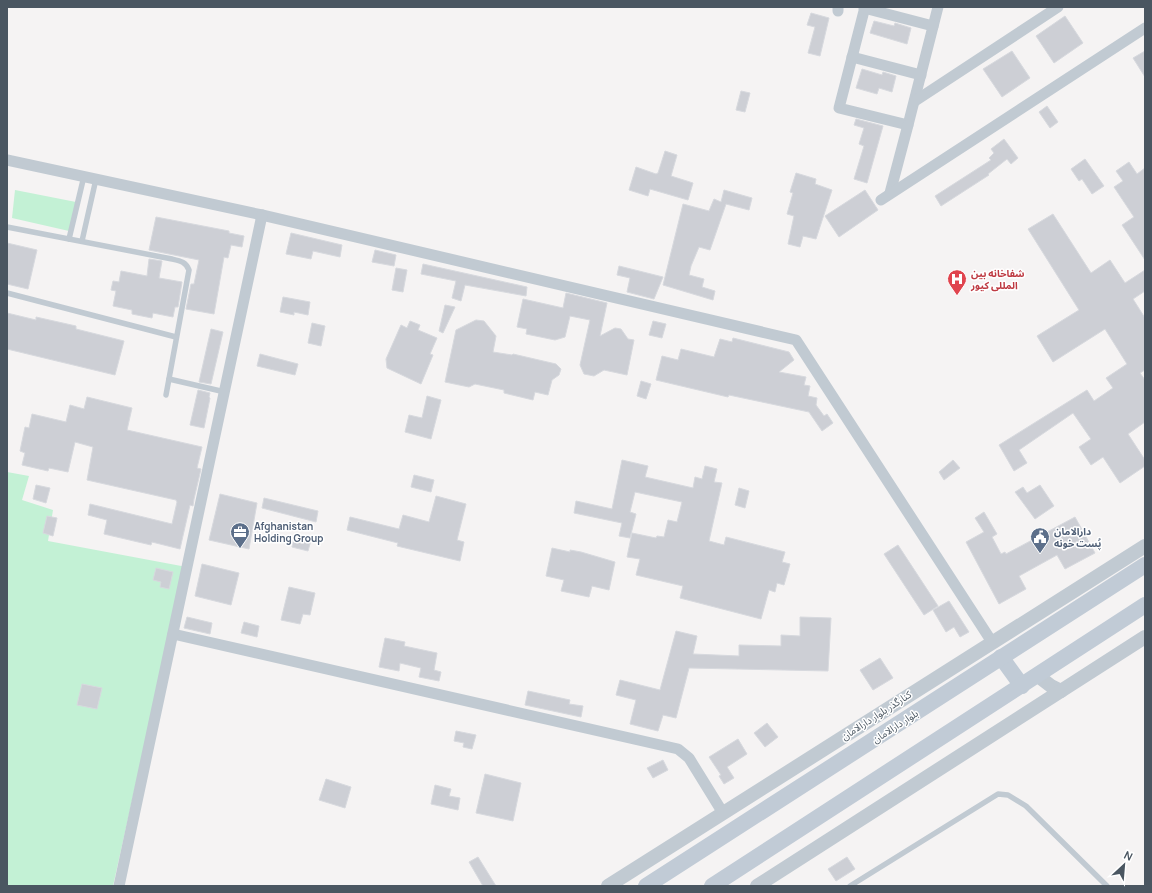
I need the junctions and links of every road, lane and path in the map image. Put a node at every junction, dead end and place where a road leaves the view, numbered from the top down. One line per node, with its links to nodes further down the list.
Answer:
1 (938, 7): 4 (street)
2 (1058, 7): 8 (street)
3 (865, 8): 4 (street); 6 (street)
4 (933, 26): 7 (street)
5 (1145, 28): 9 (street)
6 (852, 57): 7 (street); 9 (street)
7 (921, 74): 8 (street)
8 (914, 101): 9 (street)
9 (908, 125)
10 (7, 160): 11 (street)
11 (84, 176): 12 (street); 15 (lane)
12 (96, 179): 13 (street); 16 (lane)
13 (262, 215): 20 (street); 27 (street)
14 (7, 227): 15 (lane)
15 (69, 239): 16 (lane)
16 (82, 241): 18 (lane)
17 (7, 293): 18 (lane)
18 (176, 338): 19 (lane)
19 (169, 379): 20 (lane); 21 (lane)
20 (225, 392): 25 (street)
21 (166, 394)
22 (1145, 546): 27 (street, کنارگذر بلوار دارالامان)
23 (1145, 565): 28 (main road, بلوار دارالامان)
24 (1145, 605): 29 (main road)
25 (173, 634): 32 (street); 33 (street)
26 (1145, 637): 31 (street)
27 (992, 642): 32 (street, کنارگذر بلوار دارالامان)
28 (1001, 657): 30 (main road); 35 (main road, بلوار دارالامان)
29 (1038, 676): 30 (main road); 31 (street)
30 (1022, 686): 36 (main road)
31 (1061, 691): 37 (street)
32 (724, 813): 34 (street, کنارگذر بلوار دارالامان)
33 (119, 886)
34 (608, 886)
35 (646, 886)
36 (712, 886)
37 (757, 886)
38 (850, 886): 39 (lane)
39 (1107, 886)

